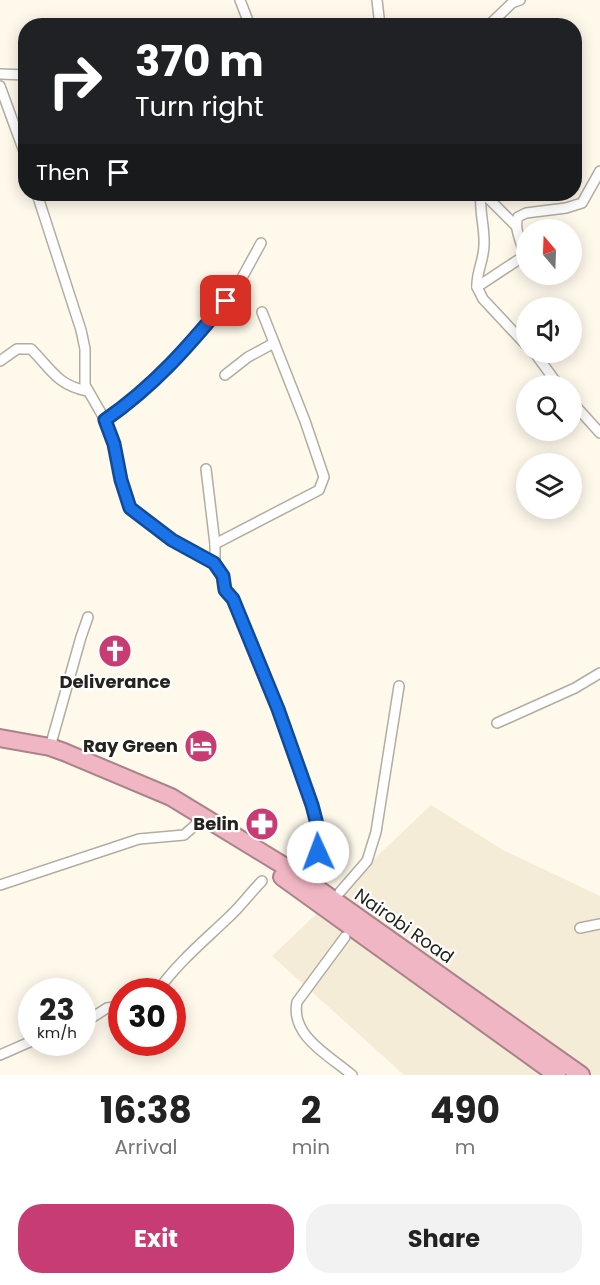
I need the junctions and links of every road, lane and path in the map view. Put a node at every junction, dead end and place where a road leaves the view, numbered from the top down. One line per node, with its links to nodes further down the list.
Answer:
1 (240, 0): 4 (street)
2 (377, 0): 5 (street)
3 (514, 1): 6 (street)
4 (247, 18)
5 (379, 18)
6 (496, 18)
7 (0, 74): 8 (street)
8 (18, 75)
9 (0, 87): 10 (street)
10 (18, 135)
11 (600, 171): 15 (street)
12 (39, 201): 25 (street)
13 (481, 201): 19 (street)
14 (489, 201): 16 (street)
15 (518, 219)
16 (516, 226)
17 (261, 243): 27 (street)
18 (516, 263): 19 (street)
19 (477, 287): 21 (street)
20 (262, 312): 22 (street)
21 (516, 334)
22 (274, 343): 24 (street); 30 (street)
23 (0, 361): 25 (street)
24 (225, 375)
25 (87, 391): 27 (street)
26 (582, 413): 28 (street)
27 (105, 420): 31 (street)
28 (600, 433)
29 (206, 469): 30 (street)
30 (215, 544): 31 (street)
31 (214, 563): 40 (street)
32 (88, 617): 38 (street)
33 (600, 673): 35 (street)
34 (399, 686): 43 (street)
35 (497, 723)
36 (0, 738): 38 (highway, Nairobi Road)
37 (0, 746): 39 (highway, Nairobi Road)
38 (50, 747): 52 (highway, Nairobi Road)
39 (201, 820): 42 (street); 51 (highway, Nairobi Road)
40 (315, 873)
41 (262, 881): 47 (street)
42 (0, 885)
43 (340, 892)
44 (600, 924): 45 (street)
45 (580, 928)
46 (345, 937): 50 (street)
47 (169, 978)
48 (18, 1047): 49 (street)
49 (0, 1055)
50 (352, 1075)
51 (557, 1075)
52 (581, 1075)

